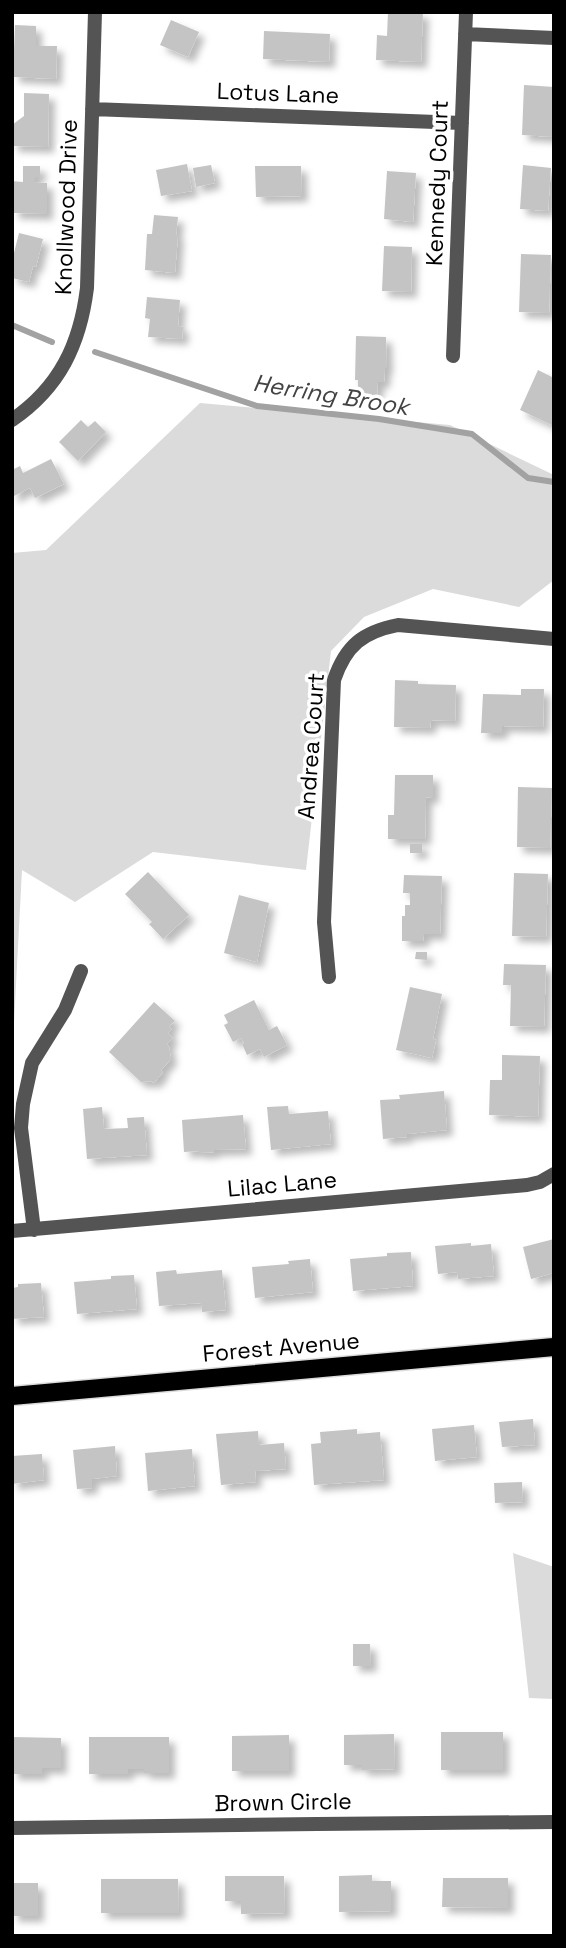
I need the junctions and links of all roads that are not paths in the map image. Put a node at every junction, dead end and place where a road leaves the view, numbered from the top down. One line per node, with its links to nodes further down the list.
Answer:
1 (95, 12): 5 (street, Knollwood Drive)
2 (466, 12): 3 (street, Kennedy Court)
3 (466, 34): 4 (street); 6 (street, Kennedy Court)
4 (554, 38)
5 (92, 109): 6 (street, Lotus Lane); 8 (street, Knollwood Drive)
6 (462, 123): 7 (street, Kennedy Court)
7 (453, 356)
8 (12, 420)
9 (554, 639): 11 (street, Andrea Court)
10 (81, 971): 13 (street)
11 (329, 977)
12 (554, 1174): 13 (street, Lilac Lane)
13 (34, 1230): 14 (street, Lilac Lane)
14 (12, 1231)
15 (554, 1347): 16 (main road, Forest Avenue)
16 (12, 1396)
17 (554, 1822): 18 (street, Brown Circle)
18 (12, 1829)

